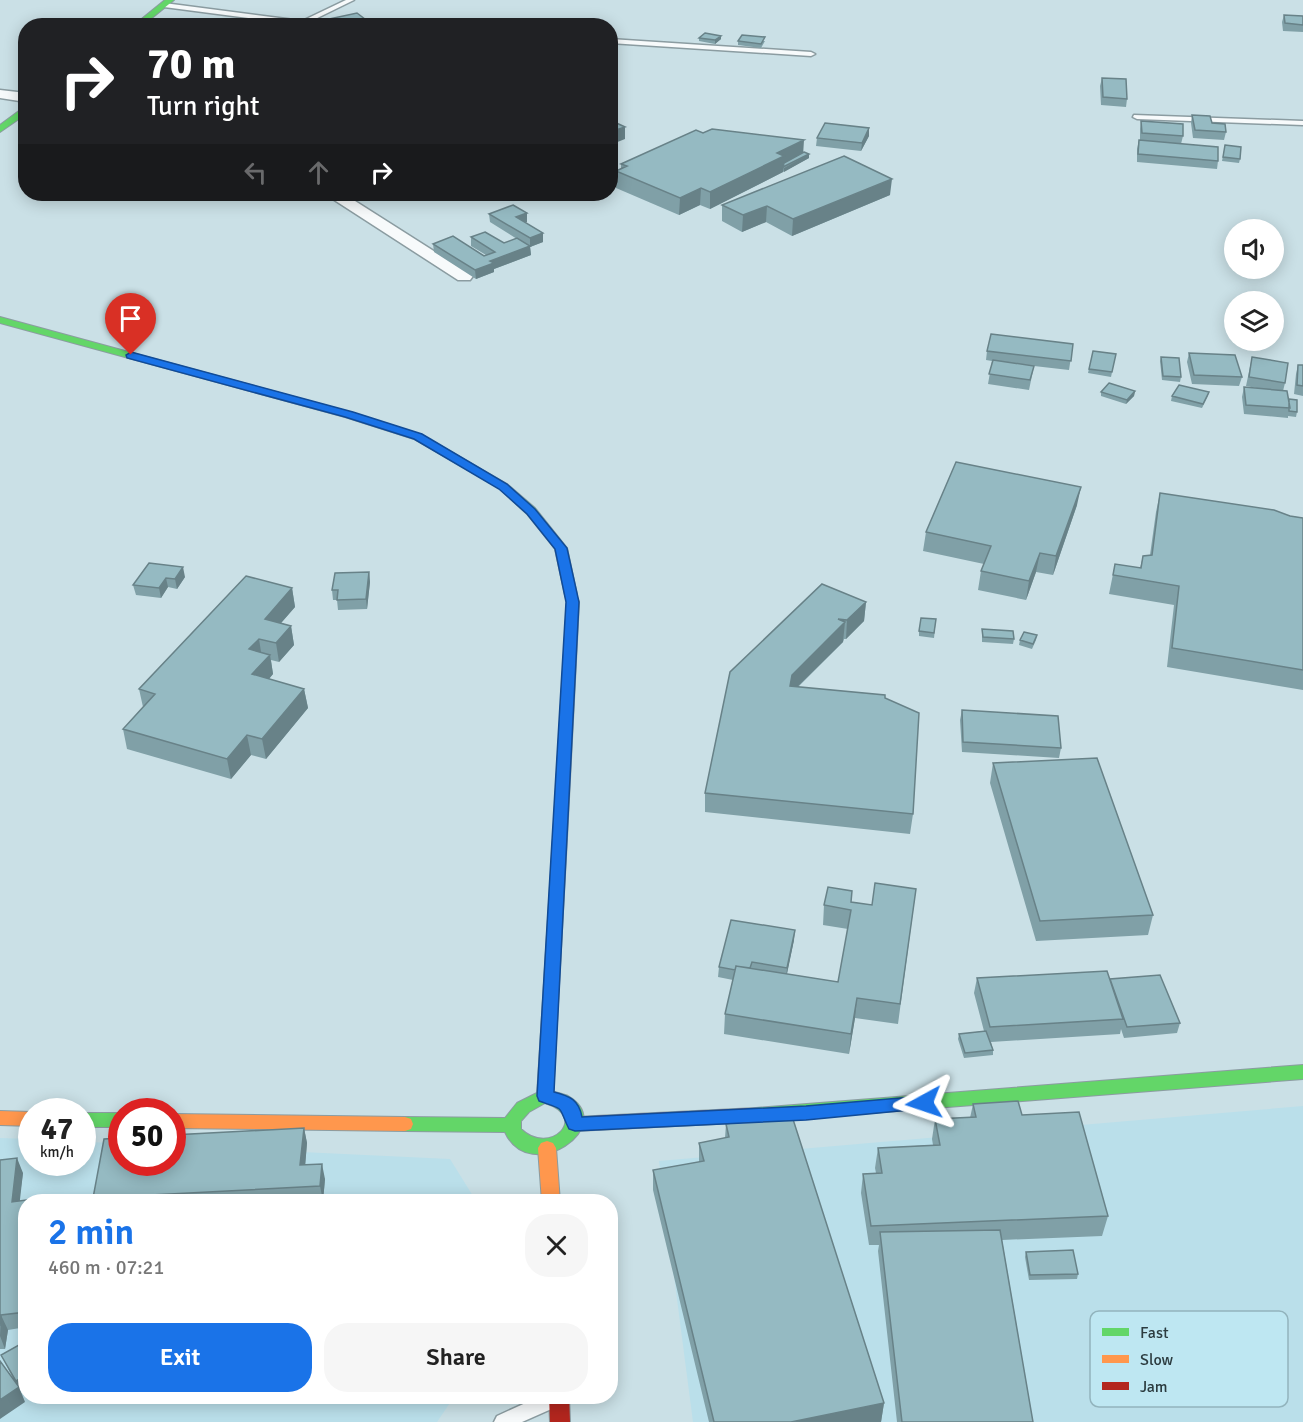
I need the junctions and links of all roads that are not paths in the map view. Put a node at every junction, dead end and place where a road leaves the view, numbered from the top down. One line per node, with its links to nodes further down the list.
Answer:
1 (351, 0): 5 (lane)
2 (167, 2): 3 (main road); 4 (lane)
3 (146, 18)
4 (271, 18)
5 (313, 18)
6 (618, 41): 7 (lane)
7 (812, 54)
8 (0, 94): 9 (street)
9 (18, 97)
10 (18, 116): 13 (main road)
11 (1137, 117): 12 (lane)
12 (1303, 123)
13 (0, 129)
14 (344, 201): 15 (street)
15 (464, 276)
16 (0, 320): 18 (main road)
17 (1303, 1072): 22 (main road)
18 (545, 1096): 22 (main road); 23 (main road)
19 (0, 1118): 20 (main road)
20 (18, 1119)
21 (186, 1121): 23 (main road)
22 (575, 1124): 24 (main road)
23 (512, 1125): 24 (main road)
24 (547, 1148): 25 (main road)
25 (550, 1194)
26 (542, 1404): 28 (lane)
27 (559, 1404): 29 (main road)
28 (503, 1422)
29 (560, 1422)

